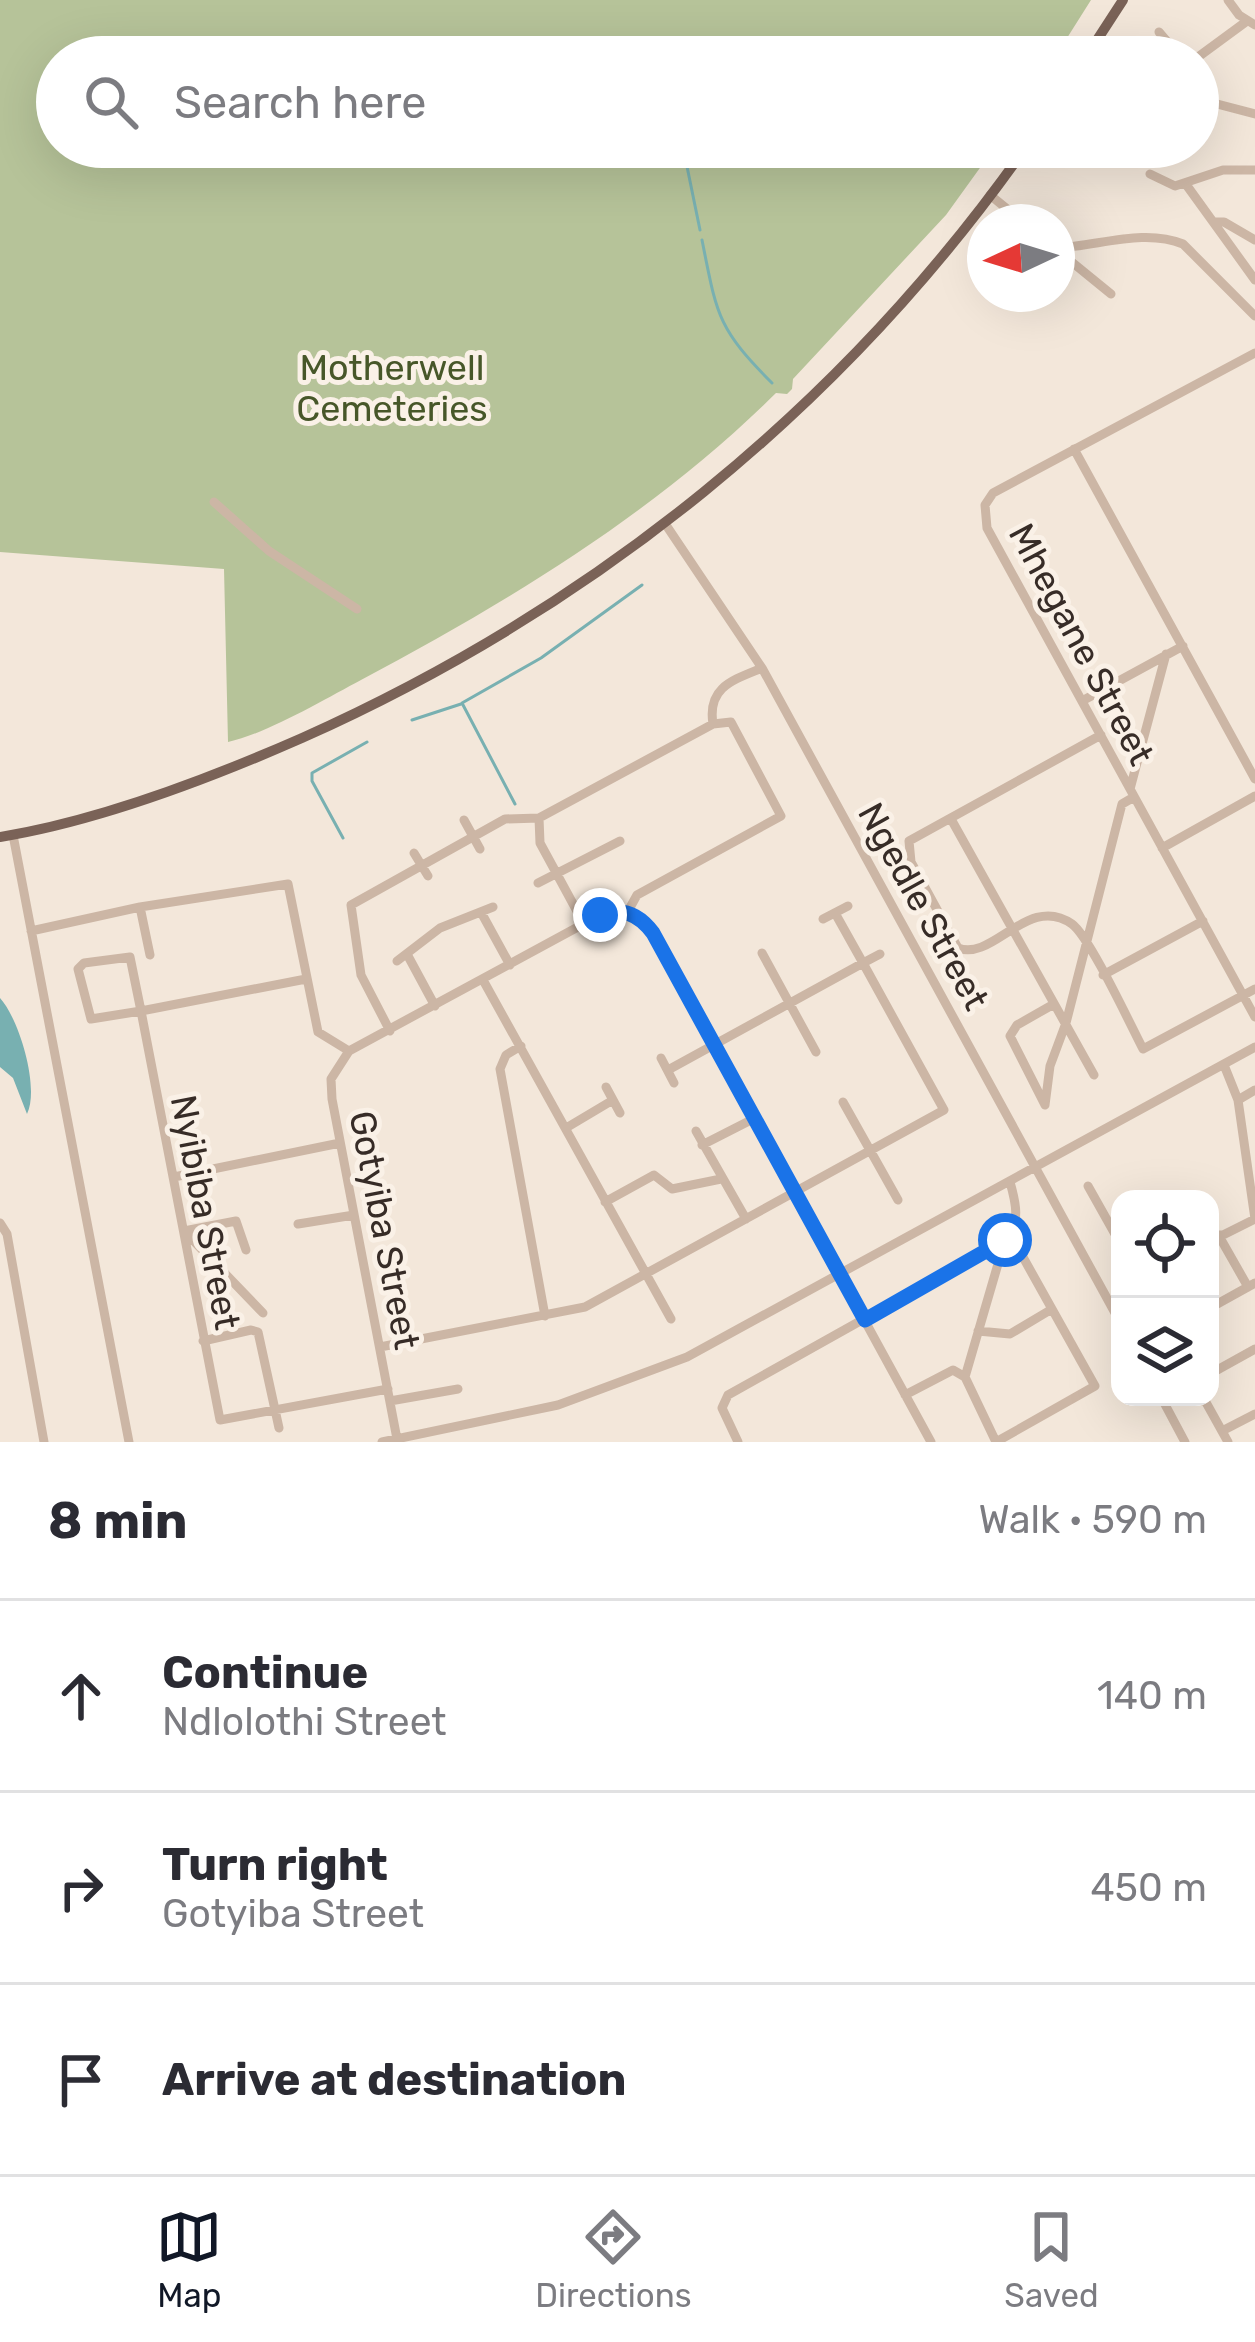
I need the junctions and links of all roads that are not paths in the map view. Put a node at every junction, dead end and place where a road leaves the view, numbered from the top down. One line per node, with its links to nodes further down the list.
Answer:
1 (1123, 0): 5 (main road)
2 (1228, 0): 3 (street)
3 (1251, 23): 7 (street)
4 (1160, 32): 6 (street)
5 (1100, 36)
6 (1163, 36)
7 (1219, 45)
8 (1219, 105): 9 (street)
9 (1255, 114)
10 (1010, 168): 14 (main road)
11 (1255, 170): 13 (street)
12 (1150, 174): 13 (street)
13 (1185, 183): 16 (street)
14 (990, 195): 15 (street); 26 (main road)
15 (1001, 204)
16 (1214, 222): 17 (street); 20 (street)
17 (1255, 240)
18 (1075, 246): 22 (street)
19 (1075, 264): 21 (street)
20 (1255, 280)
21 (1111, 294)
22 (1255, 316)
23 (1255, 353): 24 (street, Mhegane Street)
24 (1074, 449): 28 (street); 31 (street, Mhegane Street)
25 (214, 502): 27 (street)
26 (666, 525): 30 (street, Ngedle Street); 42 (main road)
27 (357, 609)
28 (1183, 646): 29 (street); 35 (street)
29 (1166, 655): 31 (street); 37 (street)
30 (762, 668): 32 (street); 107 (street, Ngedle Street)
31 (1082, 700): 33 (street, Mhegane Street)
32 (712, 724): 39 (street); 54 (street)
33 (1101, 736): 37 (street, Mhegane Street); 40 (street)
34 (1255, 751): 35 (street)
35 (1243, 757): 36 (street)
36 (1255, 779)
37 (1132, 793): 45 (street, Mhegane Street); 62 (street)
38 (1255, 796): 45 (street)
39 (539, 818): 43 (street); 49 (street)
40 (951, 819): 60 (street); 60 (street)
41 (464, 820): 43 (street)
42 (6, 836): 61 (street)
43 (473, 838): 46 (street); 48 (street)
44 (620, 841): 49 (street)
45 (1162, 848): 58 (street, Mhegane Street)
46 (480, 849)
47 (414, 853): 48 (street)
48 (425, 871): 81 (street)
49 (557, 874): 50 (street); 59 (street)
50 (538, 883)
51 (848, 906): 55 (street)
52 (140, 907): 61 (street); 65 (street); 71 (street)
53 (493, 907): 56 (street)
54 (627, 913): 59 (street); 84 (street)
55 (836, 913): 57 (street); 68 (street)
56 (482, 914): 66 (street); 69 (street)
57 (824, 919)
58 (1203, 921): 70 (street); 74 (street, Mhegane Street)
59 (584, 924): 69 (street)
60 (1012, 928): 62 (street); 76 (street)
61 (31, 931): 154 (street)
62 (1087, 941): 70 (street); 80 (street)
63 (762, 953): 75 (street)
64 (880, 954): 68 (street)
65 (150, 955)
66 (408, 956): 67 (street); 77 (street)
67 (397, 962)
68 (863, 963): 75 (street); 105 (street)
69 (510, 965): 72 (street)
70 (1103, 975): 74 (street)
71 (306, 979): 78 (street); 82 (street)
72 (483, 980): 77 (street); 85 (street)
73 (1255, 989): 74 (street)
74 (1243, 995): 79 (street, Mhegane Street)
75 (789, 1004): 84 (street); 88 (street)
76 (1054, 1004): 80 (street); 80 (street)
77 (435, 1006): 81 (street)
78 (141, 1011): 78 (street, Nyibiba Street); 108 (street, Nyibiba Street)
79 (1255, 1017)
80 (1066, 1023): 92 (street)
81 (390, 1031): 87 (street)
82 (318, 1032): 83 (street); 87 (street)
83 (302, 1038)
84 (713, 1045): 91 (street); 100 (street)
85 (520, 1046): 101 (street); 133 (street)
86 (1255, 1048): 90 (street)
87 (349, 1052): 103 (street, Gotyiba Street)
88 (816, 1052)
89 (661, 1058): 91 (street)
90 (1223, 1065): 97 (street); 107 (street)
91 (668, 1070): 93 (street)
92 (1094, 1075)
93 (674, 1083)
94 (606, 1087): 96 (street)
95 (1255, 1090): 97 (street)
96 (613, 1100): 99 (street); 101 (street)
97 (1238, 1100): 106 (street)
98 (843, 1102): 105 (street)
99 (620, 1113)
100 (753, 1119): 104 (street); 112 (street)
101 (566, 1128): 114 (street)
102 (696, 1131): 104 (street)
103 (340, 1143): 108 (street); 115 (street, Gotyiba Street)
104 (702, 1145): 109 (street)
105 (870, 1152): 112 (street); 113 (street)
106 (1250, 1158): 117 (street)
107 (1036, 1168): 110 (street); 130 (street, Ngedle Street)
108 (175, 1177): 121 (street, Nyibiba Street)
109 (721, 1179): 114 (street); 116 (street)
110 (1010, 1182): 123 (street); 126 (street)
111 (1088, 1186): 120 (street)
112 (795, 1193): 116 (street); 126 (street)
113 (898, 1200)
114 (605, 1202): 127 (street)
115 (354, 1215): 119 (street); 138 (street, Gotyiba Street)
116 (746, 1219): 127 (street)
117 (1255, 1219): 122 (street)
118 (0, 1222): 153 (street)
119 (298, 1224)
120 (1111, 1227)
121 (184, 1231): 125 (street); 132 (street); 137 (street, Nyibiba Street)
122 (1219, 1234)
123 (1005, 1240): 131 (street); 135 (street); 136 (street)
124 (1219, 1241): 128 (street)
125 (246, 1250)
126 (840, 1274): 135 (street); 151 (street)
127 (646, 1275): 133 (street); 134 (street)
128 (1251, 1285): 129 (street)
129 (1219, 1303)
130 (1111, 1306)
131 (1052, 1309): 136 (street); 158 (street)
132 (263, 1313)
133 (545, 1316): 138 (street)
134 (671, 1319)
135 (865, 1320): 144 (street); 156 (street)
136 (978, 1331): 141 (street)
137 (203, 1341): 147 (street, Nyibiba Street); 147 (street)
138 (380, 1347): 143 (street, Gotyiba Street)
139 (1255, 1349): 140 (street)
140 (1219, 1369)
141 (964, 1377): 144 (street); 158 (street)
142 (458, 1388): 143 (street, Nyibiba Street)
143 (389, 1395): 147 (street, Nyibiba Street); 152 (street, Gotyiba Street)
144 (905, 1395): 157 (street)
145 (1167, 1406): 159 (street)
146 (1208, 1406): 150 (street)
147 (273, 1410): 149 (street)
148 (1255, 1414): 150 (street)
149 (279, 1428)
150 (1225, 1437)
151 (427, 1438): 152 (street)
152 (397, 1439): 155 (street)
153 (44, 1442)
154 (129, 1442)
155 (382, 1442)
156 (738, 1442)
157 (931, 1442)
158 (996, 1442)
159 (1185, 1442)

